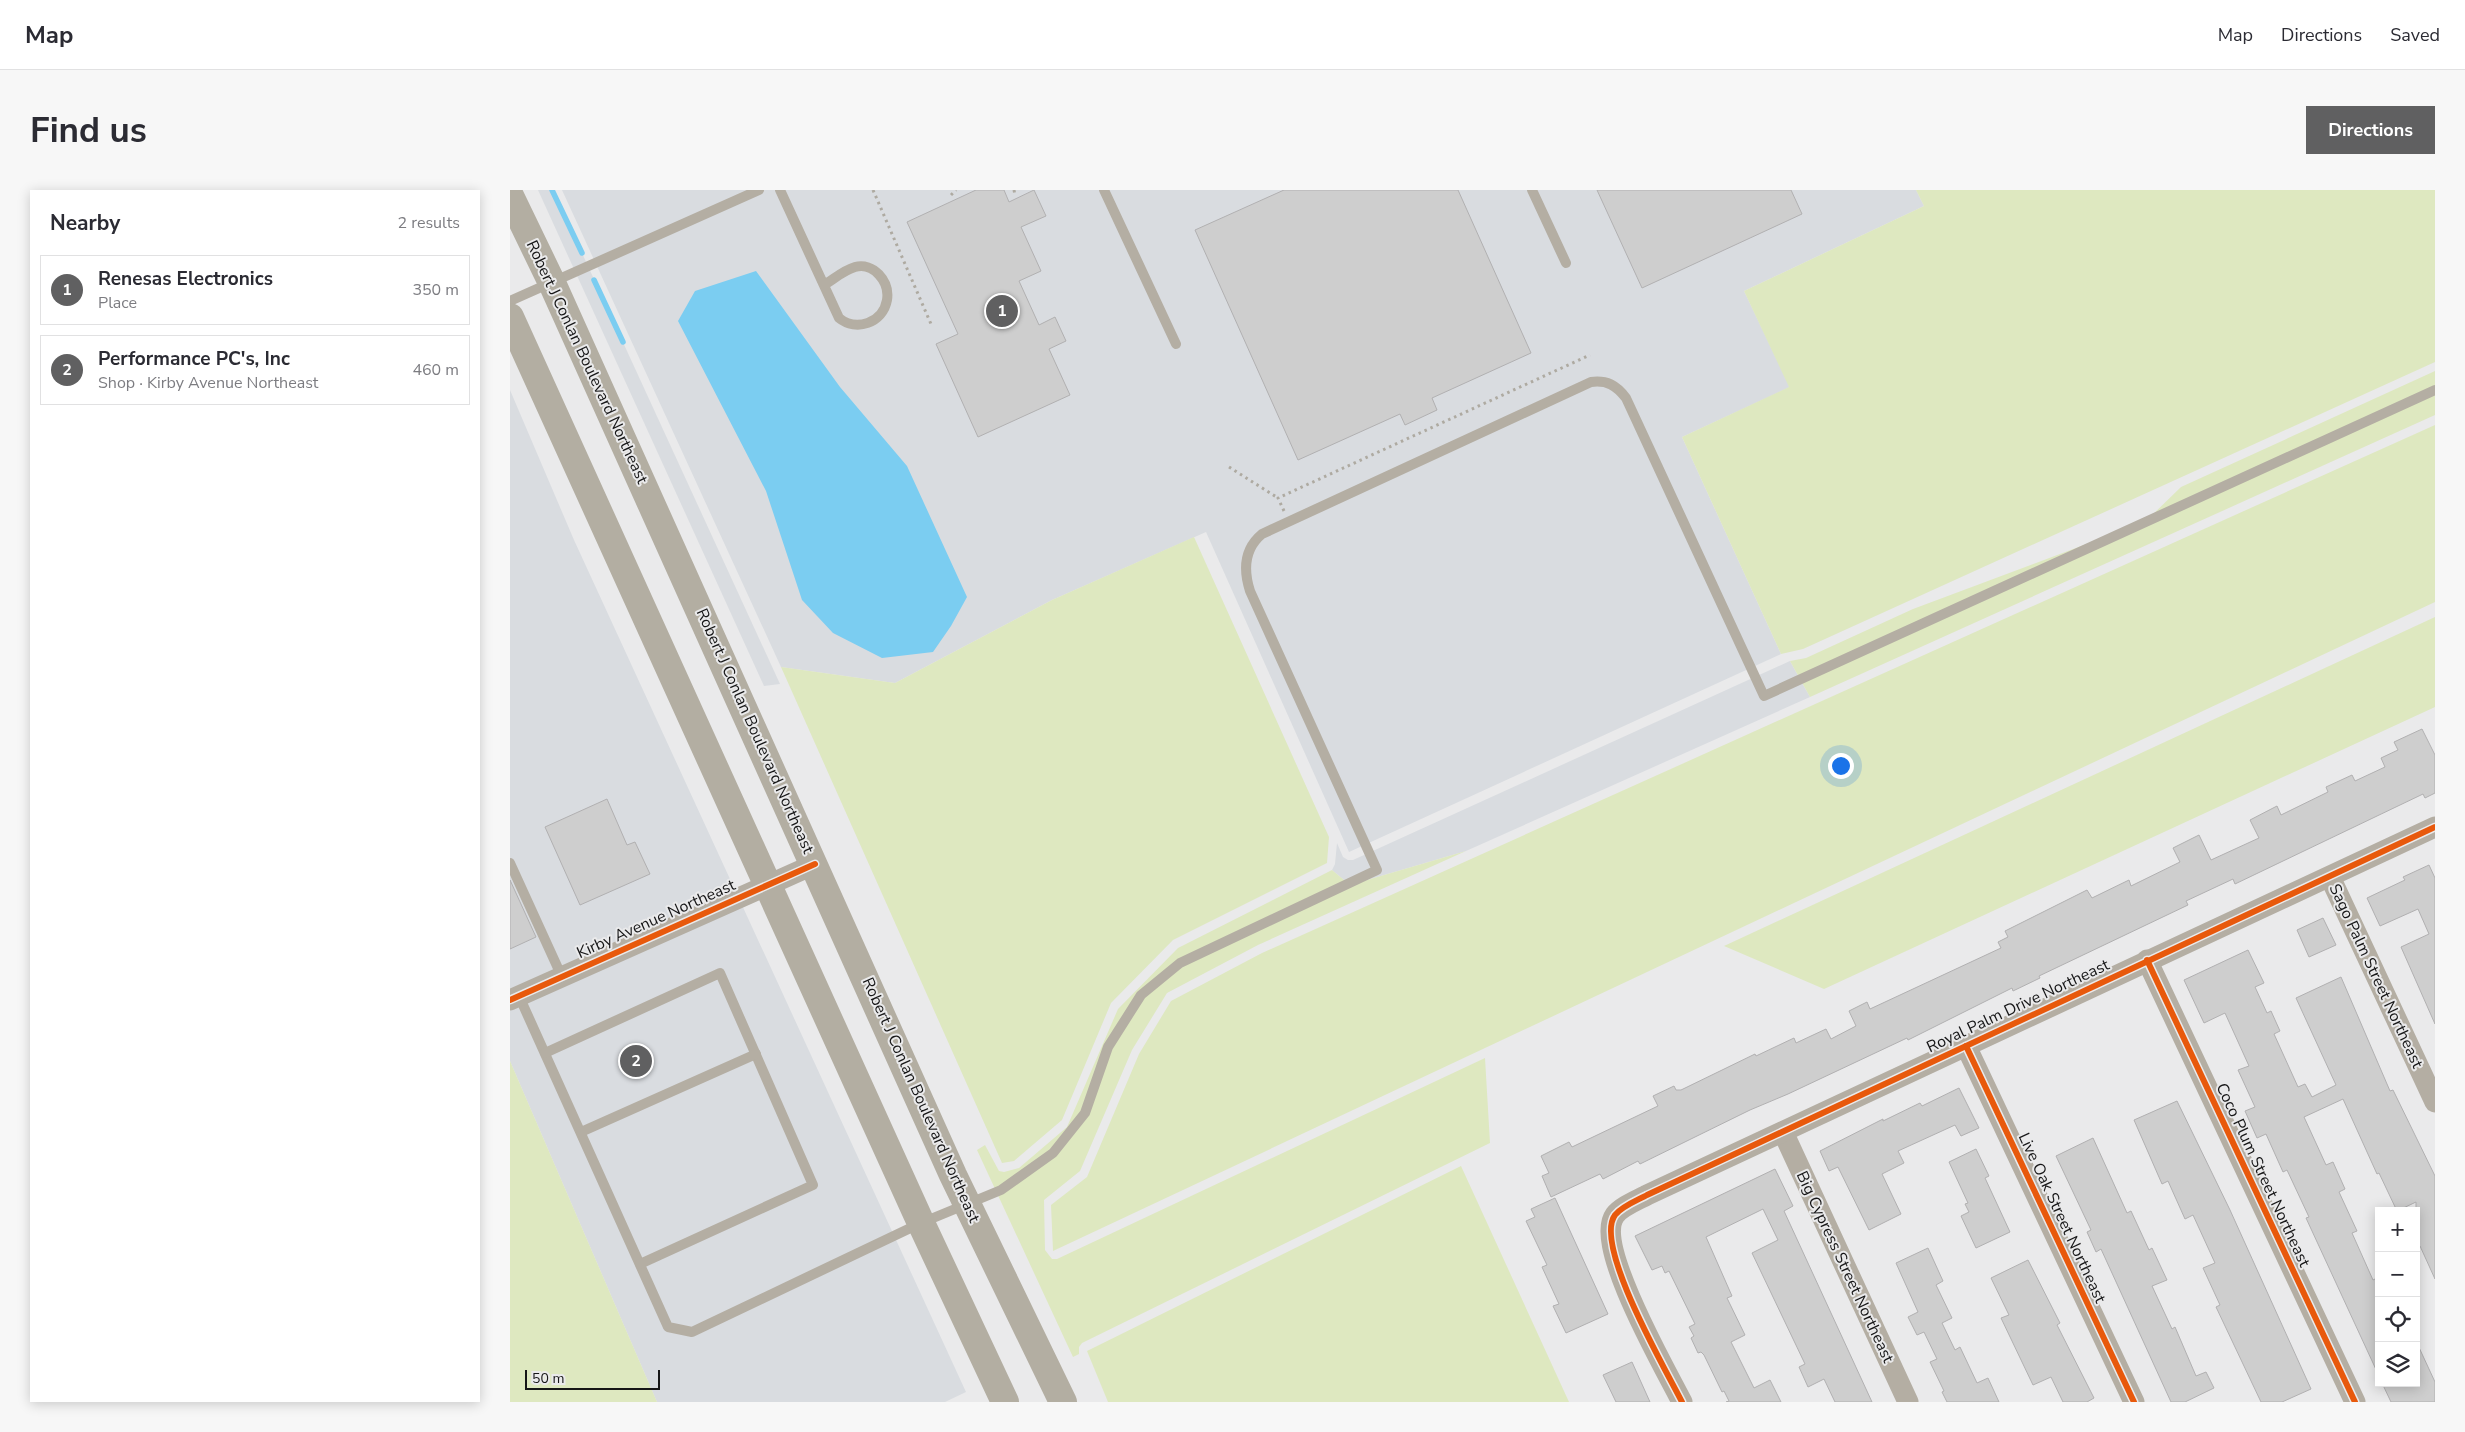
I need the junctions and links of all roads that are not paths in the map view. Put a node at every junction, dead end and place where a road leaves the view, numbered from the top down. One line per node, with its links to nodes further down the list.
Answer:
1 (759, 190): 7 (lane)
2 (780, 190): 8 (lane)
3 (1104, 190): 11 (lane)
4 (1532, 190): 6 (lane)
5 (510, 196): 7 (main road, Robert J Conlan Boulevard Northeast)
6 (1566, 263)
7 (552, 282): 9 (lane); 15 (main road, Robert J Conlan Boulevard Northeast)
8 (824, 285): 8 (lane)
9 (510, 301)
10 (510, 317): 17 (main road)
11 (1176, 344)
12 (2435, 390): 27 (lane)
13 (2435, 827): 16 (street, Royal Palm Drive Northeast)
14 (510, 863): 19 (lane)
15 (815, 864): 17 (street, Kirby Avenue Northeast); 27 (main road, Robert J Conlan Boulevard Northeast)
16 (2330, 877): 18 (street, Royal Palm Drive Northeast); 24 (street, Sago Palm Street Northeast)
17 (767, 884): 19 (street, Kirby Avenue Northeast); 28 (main road)
18 (2146, 960): 21 (street, Royal Palm Drive Northeast); 35 (street, Coco Plum Street Northeast)
19 (562, 977): 20 (street, Kirby Avenue Northeast)
20 (515, 998): 22 (lane)
21 (1966, 1046): 26 (street, Royal Palm Drive Northeast); 34 (street, Live Oak Street Northeast)
22 (545, 1053): 23 (lane); 25 (lane)
23 (756, 1054): 25 (lane); 29 (lane)
24 (2435, 1102)
25 (581, 1132): 29 (lane)
26 (1783, 1132): 32 (street, Royal Palm Drive Northeast); 33 (street, Big Cypress Street Northeast)
27 (966, 1204): 28 (lane); 31 (main road, Robert J Conlan Boulevard Northeast)
28 (921, 1223): 29 (lane); 30 (main road)
29 (640, 1264)
30 (1005, 1402)
31 (1063, 1402)
32 (1682, 1402)
33 (1908, 1402)
34 (2134, 1402)
35 (2355, 1402)

